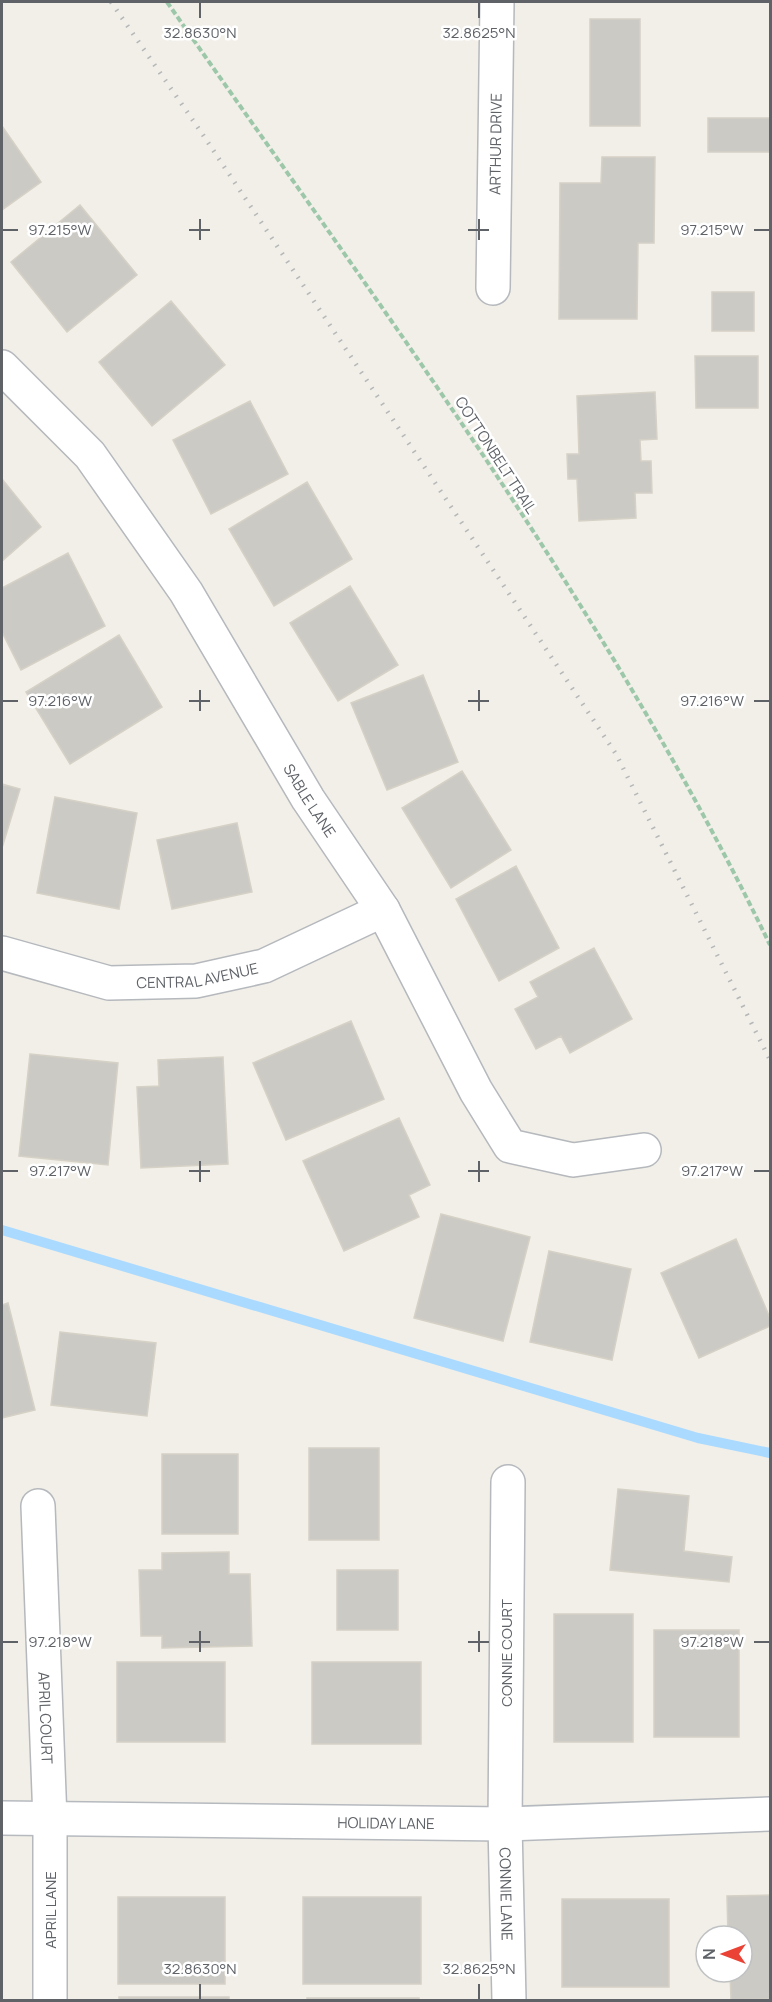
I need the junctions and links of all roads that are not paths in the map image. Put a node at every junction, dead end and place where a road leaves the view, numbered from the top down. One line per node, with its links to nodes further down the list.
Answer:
1 (496, 2): 2 (street, ARTHUR DRIVE)
2 (493, 288)
3 (2, 367): 4 (street, SABLE LANE)
4 (383, 910): 5 (street, CENTRAL AVENUE); 6 (street, SABLE LANE)
5 (2, 953)
6 (644, 1149)
7 (507, 1482): 12 (street, CONNIE COURT)
8 (38, 1506): 11 (street, APRIL COURT)
9 (771, 1814): 12 (street, HOLIDAY LANE)
10 (2, 1818): 11 (street, HOLIDAY LANE)
11 (50, 1820): 12 (street, HOLIDAY LANE); 13 (street, APRIL LANE)
12 (505, 1824): 14 (street, CONNIE LANE)
13 (50, 2001)
14 (509, 2001)

